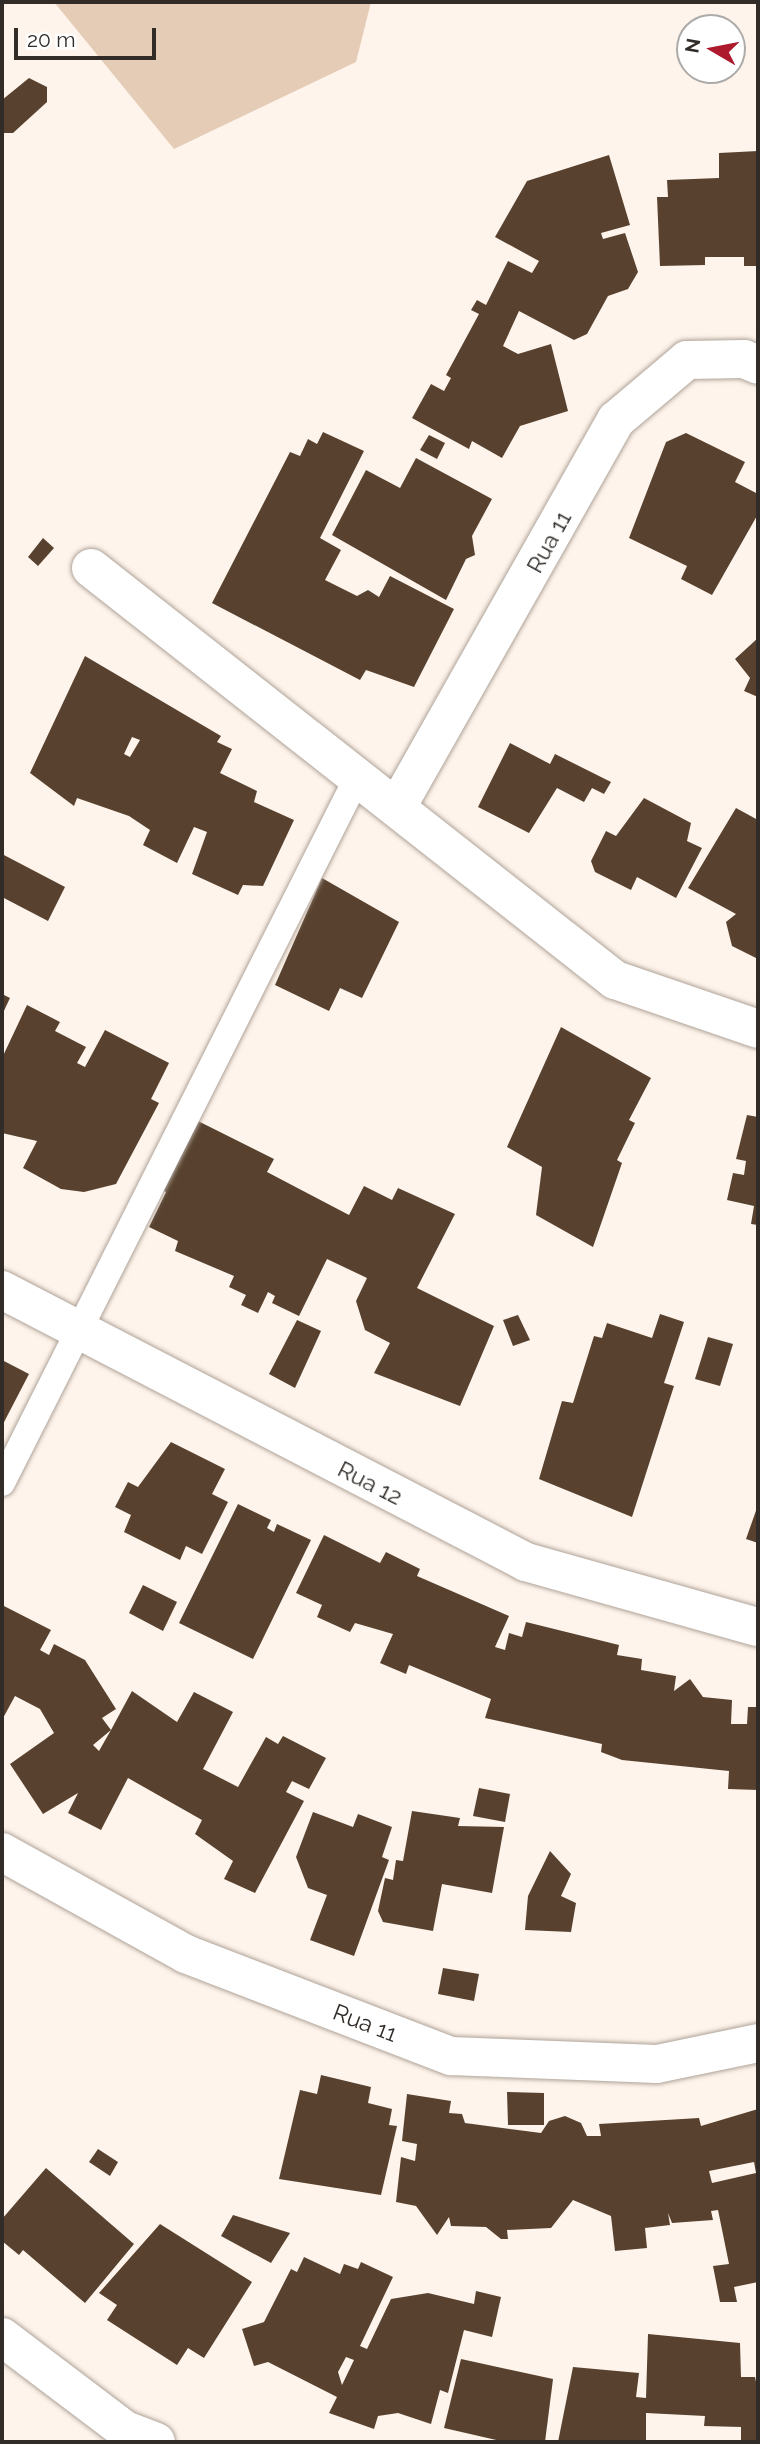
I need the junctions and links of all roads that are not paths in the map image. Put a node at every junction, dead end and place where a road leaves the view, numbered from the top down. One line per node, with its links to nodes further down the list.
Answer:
1 (758, 365): 4 (street, Rua 11)
2 (91, 568): 3 (street)
3 (357, 778): 4 (street); 7 (lane)
4 (397, 807): 5 (street)
5 (758, 1029)
6 (2, 1290): 7 (street, Rua 12)
7 (77, 1333): 8 (lane); 9 (street, Rua 12)
8 (2, 1483)
9 (758, 1627)
10 (2, 1852): 11 (street, Rua 11)
11 (758, 2043)
12 (2, 2337): 13 (street)
13 (156, 2442)

